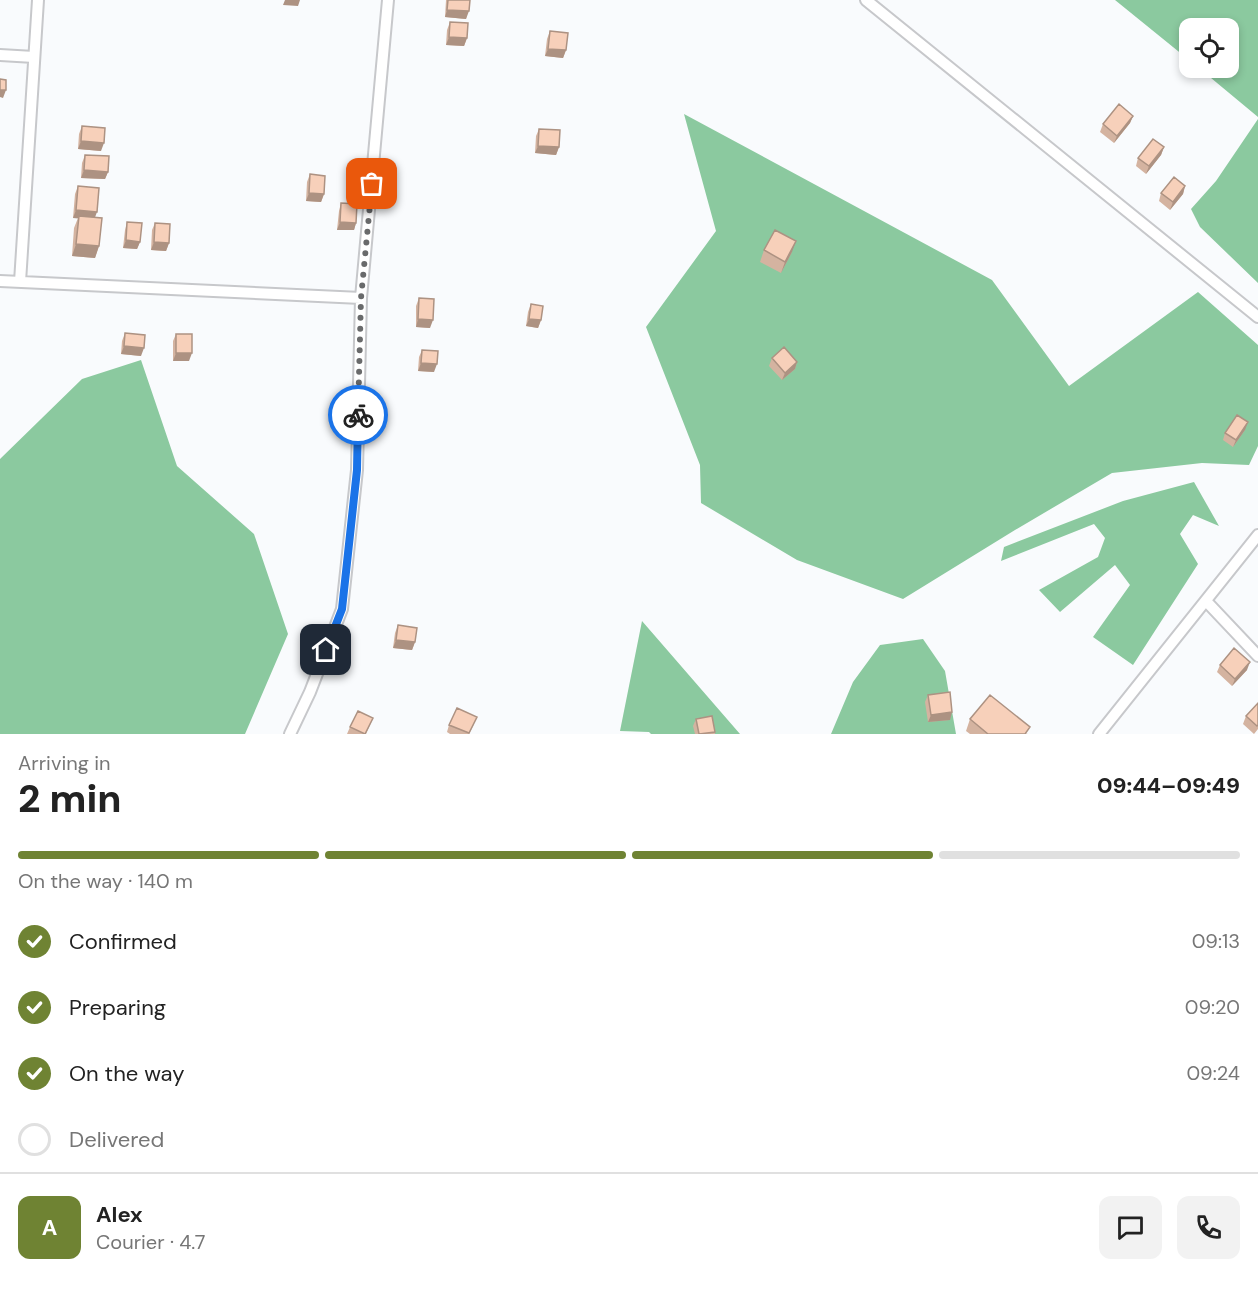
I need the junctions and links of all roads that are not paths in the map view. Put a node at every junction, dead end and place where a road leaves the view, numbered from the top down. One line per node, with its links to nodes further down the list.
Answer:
1 (38, 0): 5 (street)
2 (388, 0): 8 (street)
3 (866, 0): 9 (street)
4 (0, 55): 5 (street)
5 (34, 57): 7 (street)
6 (0, 281): 7 (street)
7 (20, 282): 8 (street)
8 (361, 298): 13 (street)
9 (1258, 317)
10 (1258, 535): 11 (street)
11 (1206, 601): 12 (street); 14 (street)
12 (1258, 657)
13 (290, 734)
14 (1099, 734)

